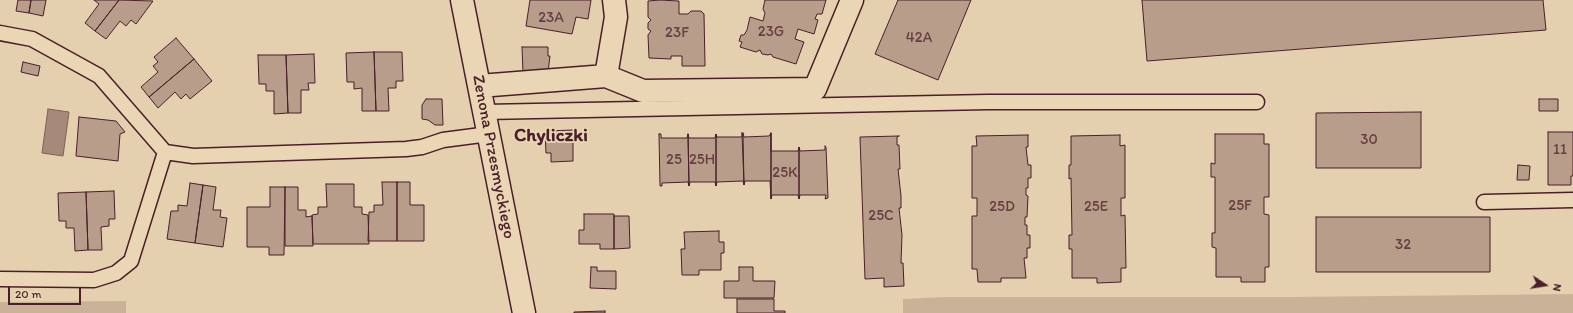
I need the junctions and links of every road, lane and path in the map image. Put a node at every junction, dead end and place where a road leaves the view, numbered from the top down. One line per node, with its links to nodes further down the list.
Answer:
1 (462, 0): 6 (street, Zenona Przesmyckiego)
2 (614, 0): 5 (street)
3 (852, 0): 5 (street)
4 (0, 33): 10 (lane)
5 (606, 76): 6 (street)
6 (479, 86): 8 (street, Zenona Przesmyckiego)
7 (1257, 102): 8 (lane)
8 (485, 112): 9 (street, Zenona Przesmyckiego)
9 (489, 134): 10 (lane); 14 (street, Zenona Przesmyckiego)
10 (165, 152): 13 (lane)
11 (1573, 200): 12 (lane)
12 (1484, 202)
13 (0, 279)
14 (524, 313)

